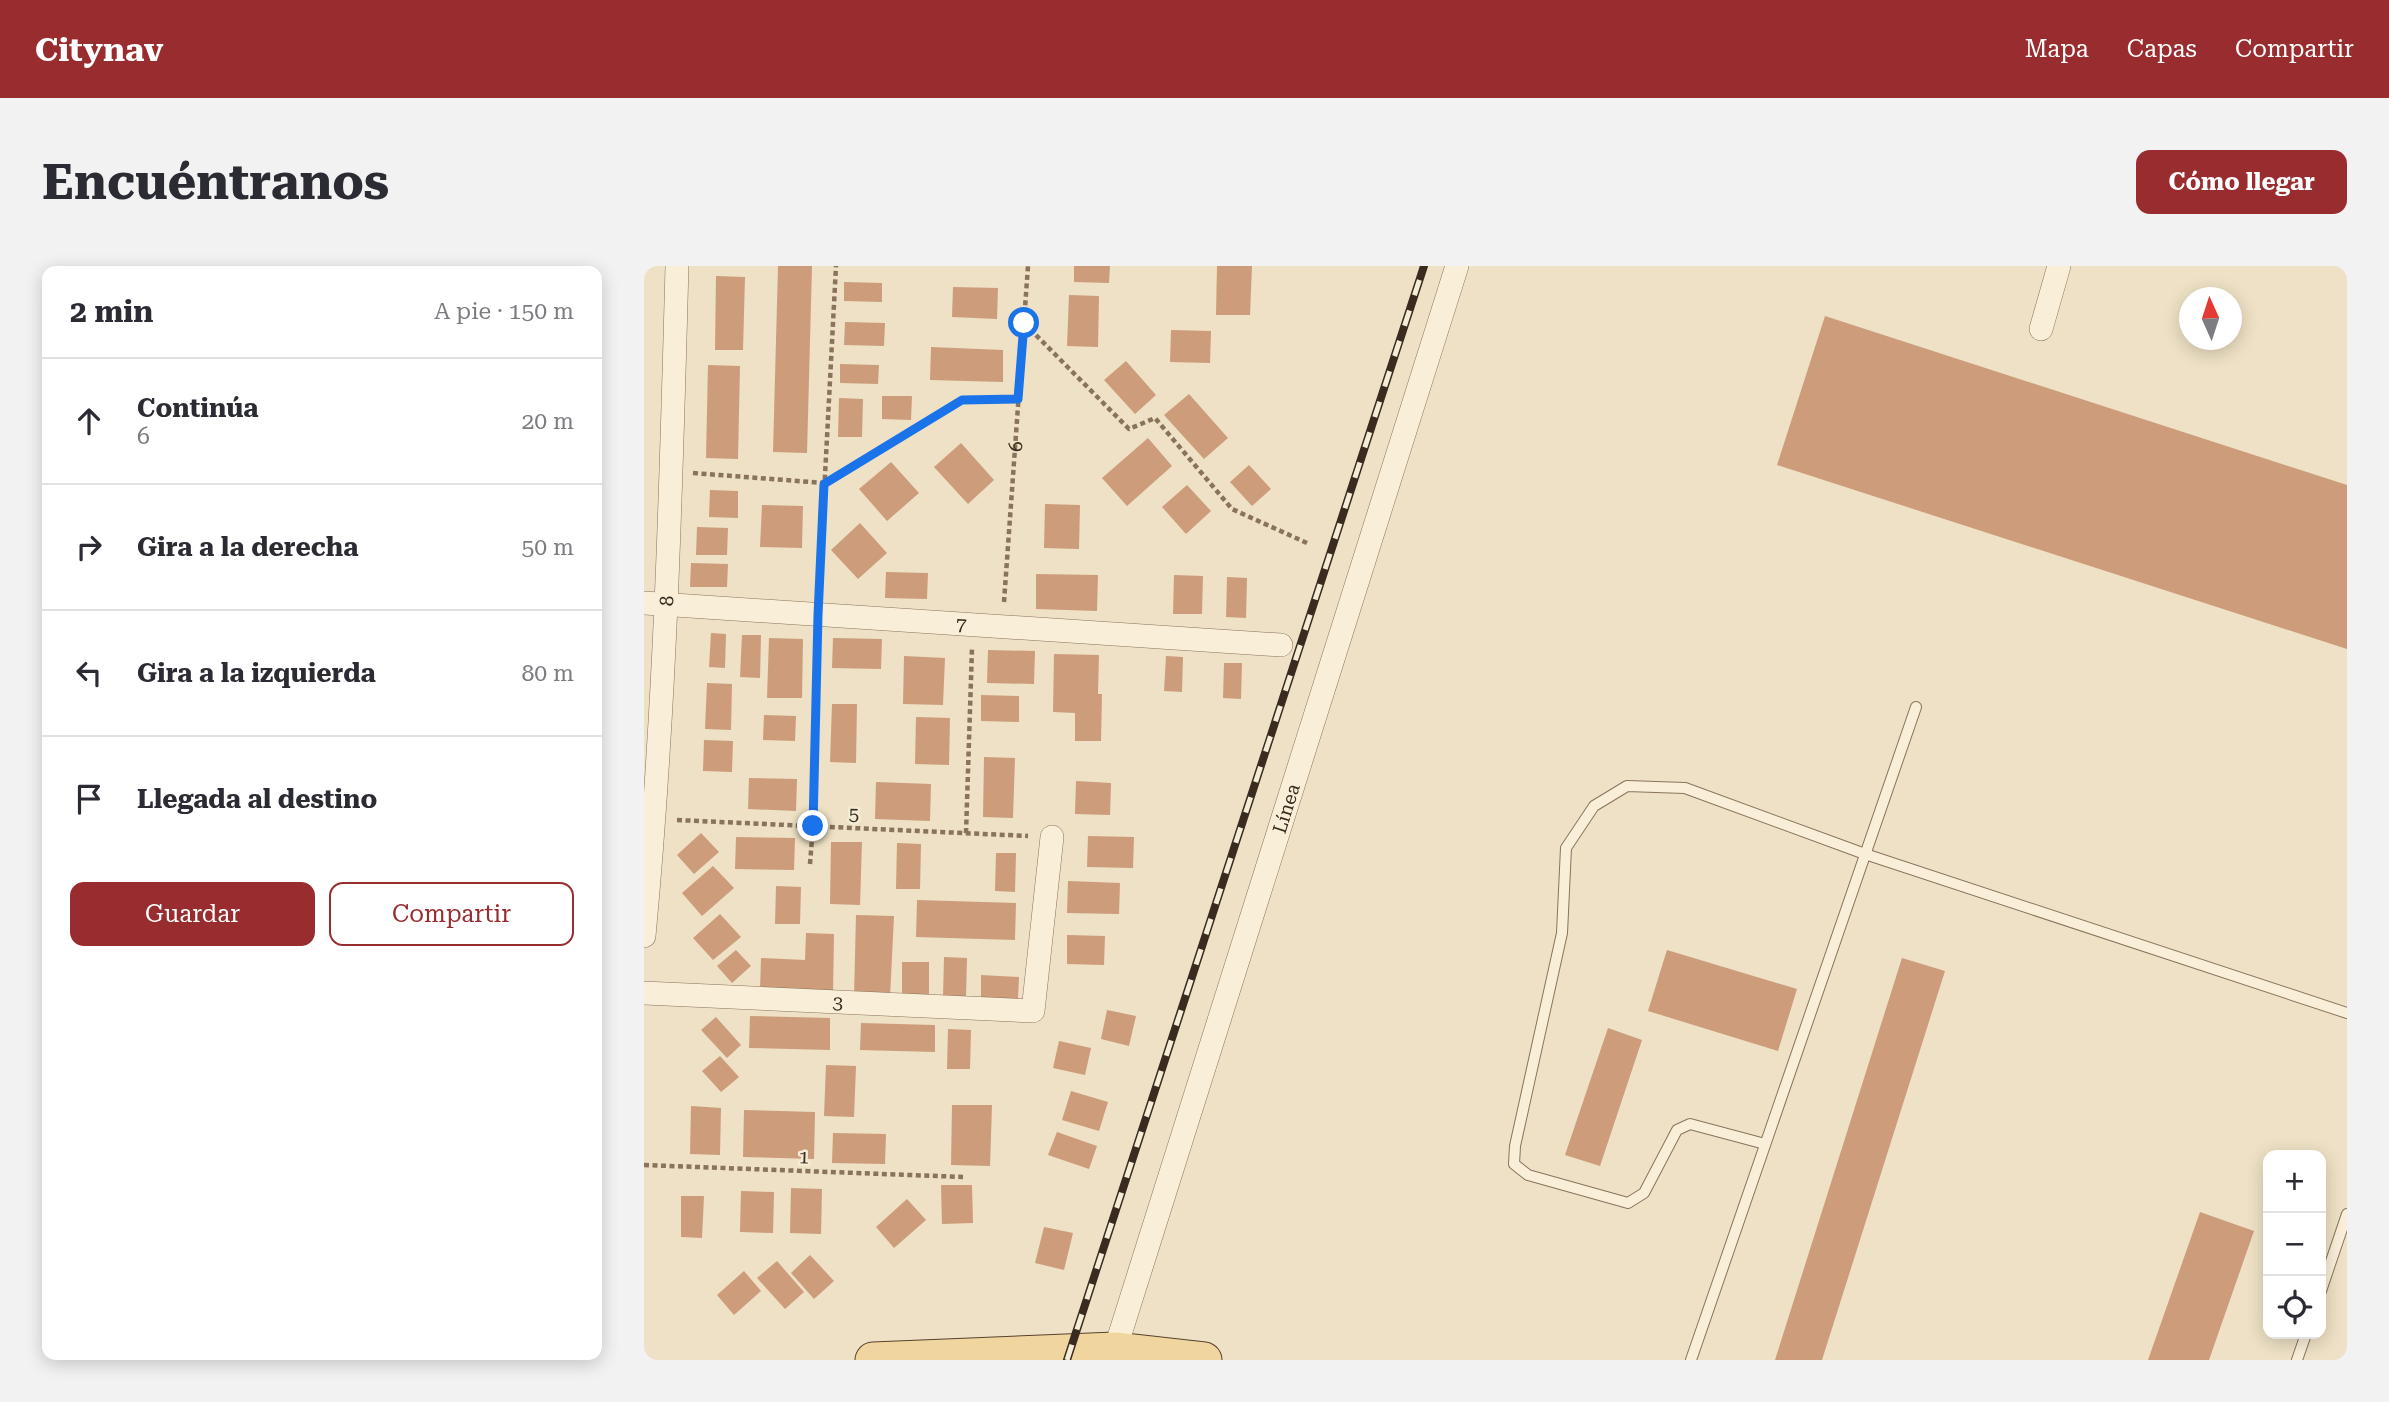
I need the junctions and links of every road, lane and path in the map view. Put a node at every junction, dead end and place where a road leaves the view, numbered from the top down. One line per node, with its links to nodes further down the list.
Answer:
1 (677, 266): 9 (street, 8)
2 (836, 266): 10 (path)
3 (1028, 266): 6 (path, 6)
4 (1457, 266): 34 (street, Línea)
5 (2059, 266): 7 (street)
6 (1024, 323): 8 (path, 6); 11 (path)
7 (2041, 328)
8 (1018, 399): 10 (path); 16 (path, 6)
9 (671, 471): 10 (path); 13 (street, 8)
10 (824, 484): 14 (path)
11 (1307, 543)
12 (644, 603): 13 (street, 7)
13 (667, 605): 14 (street, 7); 19 (street, 8)
14 (818, 615): 15 (street, 7); 20 (path)
15 (972, 625): 16 (street, 7); 21 (path)
16 (1002, 627): 17 (street, 7)
17 (1280, 645)
18 (1916, 707): 23 (lane)
19 (655, 819): 20 (path, 5); 25 (street, 8)
20 (813, 826): 21 (path, 5); 24 (path)
21 (967, 833): 22 (path, 5)
22 (1052, 837): 26 (street, 3)
23 (1865, 854): 27 (lane); 28 (lane); 28 (lane)
24 (810, 864)
25 (644, 936)
26 (644, 993)
27 (2347, 1013)
28 (1765, 1144): 37 (lane)
29 (644, 1164): 30 (path, 1)
30 (963, 1177)
31 (2347, 1214): 32 (lane)
32 (2326, 1276)
33 (2304, 1339): 38 (lane)
34 (1115, 1355): 35 (main road); 36 (main road)
35 (873, 1360)
36 (1204, 1360)
37 (1691, 1360)
38 (2297, 1360)

